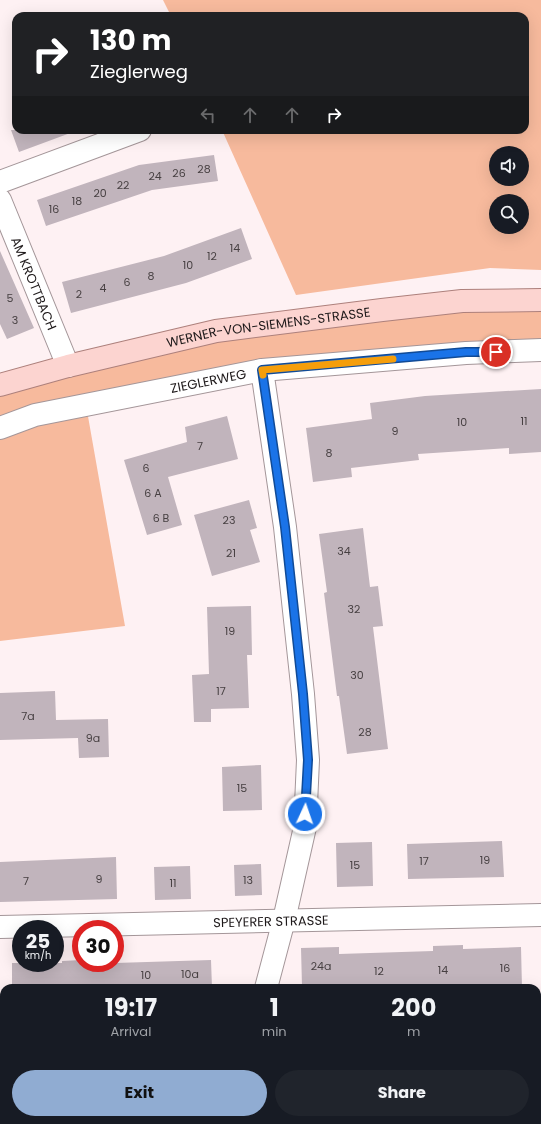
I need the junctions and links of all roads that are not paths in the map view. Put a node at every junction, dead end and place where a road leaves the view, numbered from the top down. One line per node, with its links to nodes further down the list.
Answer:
1 (129, 134): 2 (street)
2 (0, 182)
3 (0, 200): 6 (street, AM KROTTBACH)
4 (541, 300): 6 (main road, WERNER-VON-SIEMENS-STRASSE)
5 (541, 350): 7 (street, ZIEGLERWEG)
6 (68, 366): 8 (main road, WERNER-VON-SIEMENS-STRASSE)
7 (262, 370): 9 (street, ZIEGLERWEG); 11 (street)
8 (0, 385)
9 (0, 428)
10 (541, 915): 11 (street, SPEYERER STRASSE)
11 (284, 920): 12 (street, SPEYERER STRASSE); 13 (street)
12 (0, 927)
13 (267, 984)

